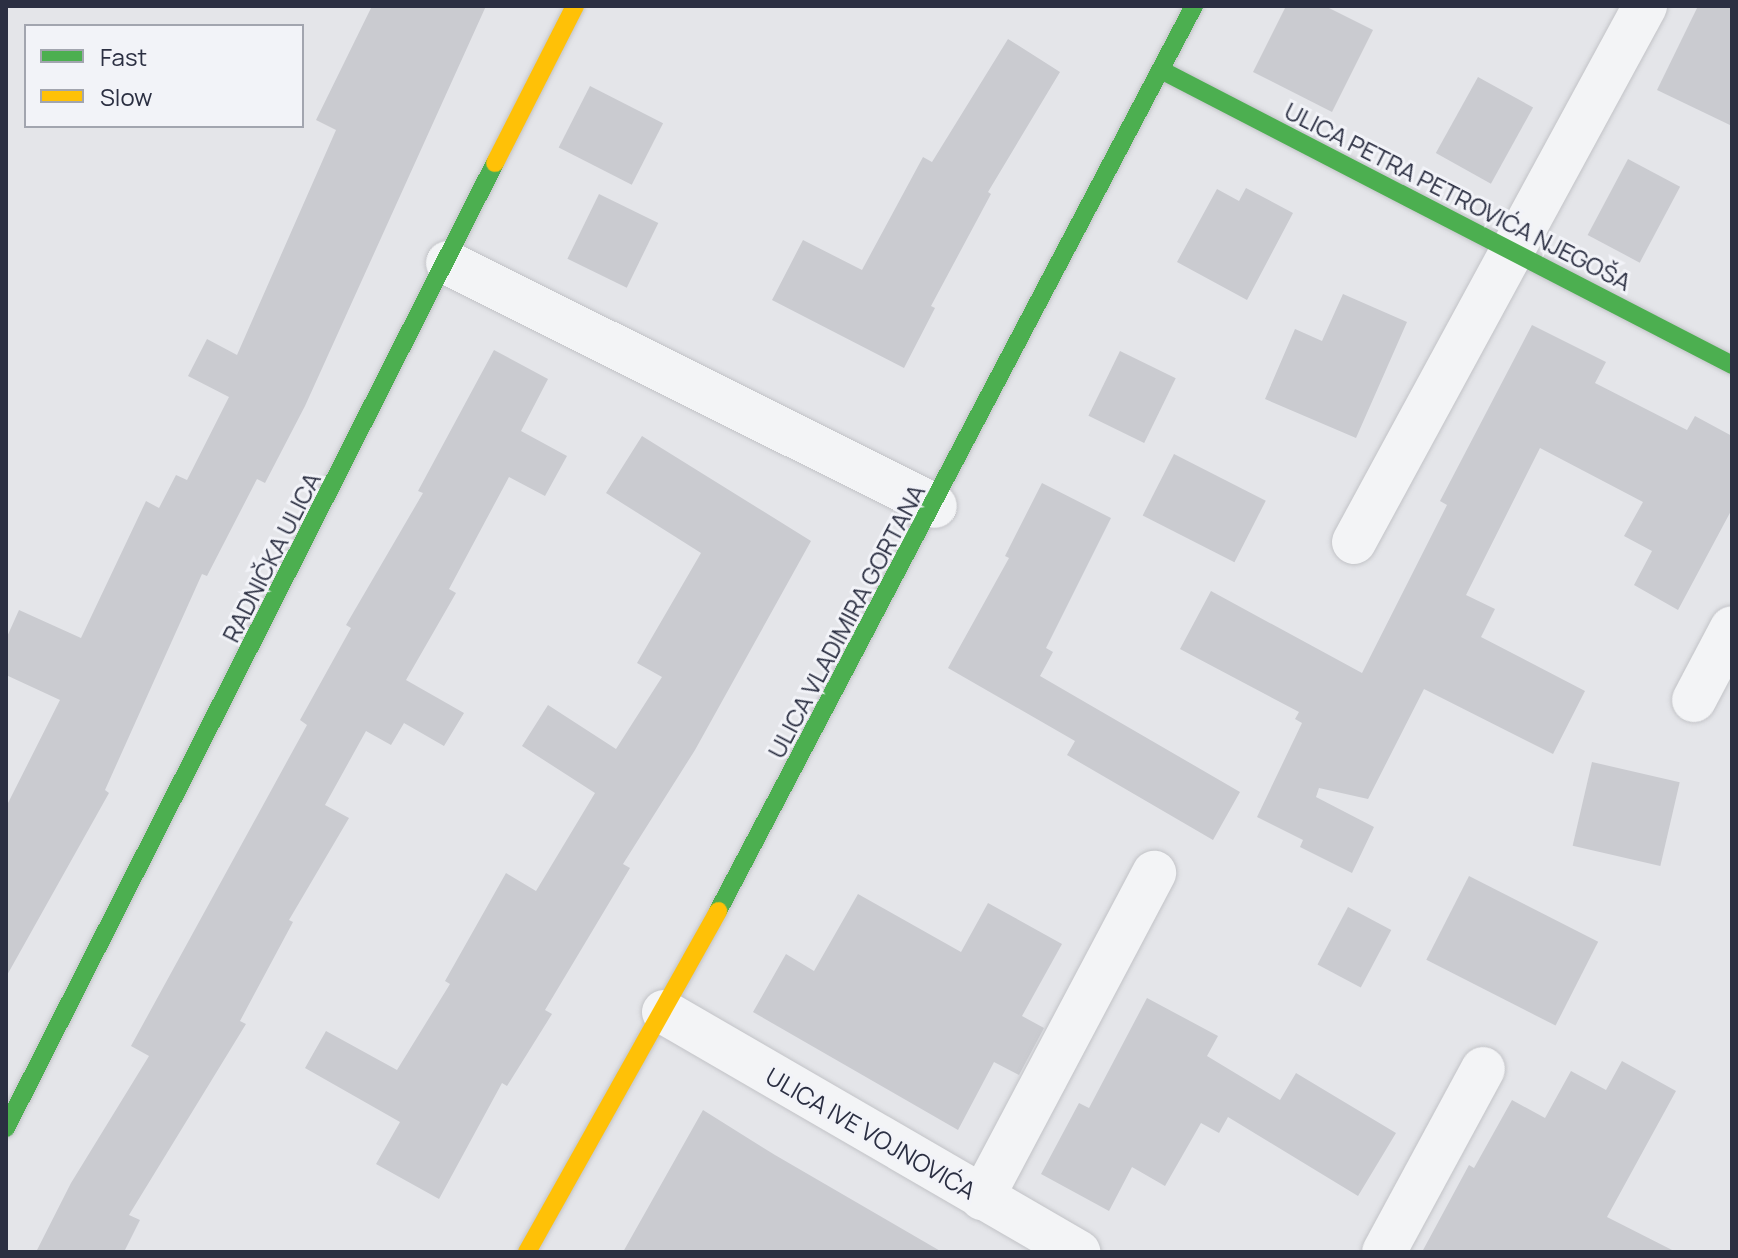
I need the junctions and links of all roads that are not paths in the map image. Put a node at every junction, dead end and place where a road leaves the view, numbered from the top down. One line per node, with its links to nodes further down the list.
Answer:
1 (575, 6): 6 (street, RADNIČKA ULICA)
2 (1194, 6): 4 (street, ULICA VLADIMIRA GORTANA)
3 (1645, 6): 5 (street)
4 (1161, 70): 5 (street, ULICA PETRA PETROVIĆA NJEGOŠA); 8 (street, ULICA VLADIMIRA GORTANA)
5 (1512, 251): 7 (street, ULICA PETRA PETROVIĆA NJEGOŠA); 9 (street)
6 (448, 263): 8 (street); 15 (street, RADNIČKA ULICA)
7 (1732, 365)
8 (935, 506): 13 (street, ULICA VLADIMIRA GORTANA)
9 (1354, 542)
10 (1732, 628): 11 (street)
11 (1694, 700)
12 (1154, 873): 16 (street)
13 (664, 1012): 16 (street, ULICA IVE VOJNOVIĆA); 17 (street, ULICA VLADIMIRA GORTANA)
14 (1483, 1069): 19 (street)
15 (6, 1128)
16 (982, 1198): 18 (street, ULICA IVE VOJNOVIĆA)
17 (527, 1252)
18 (1078, 1252)
19 (1384, 1252)

